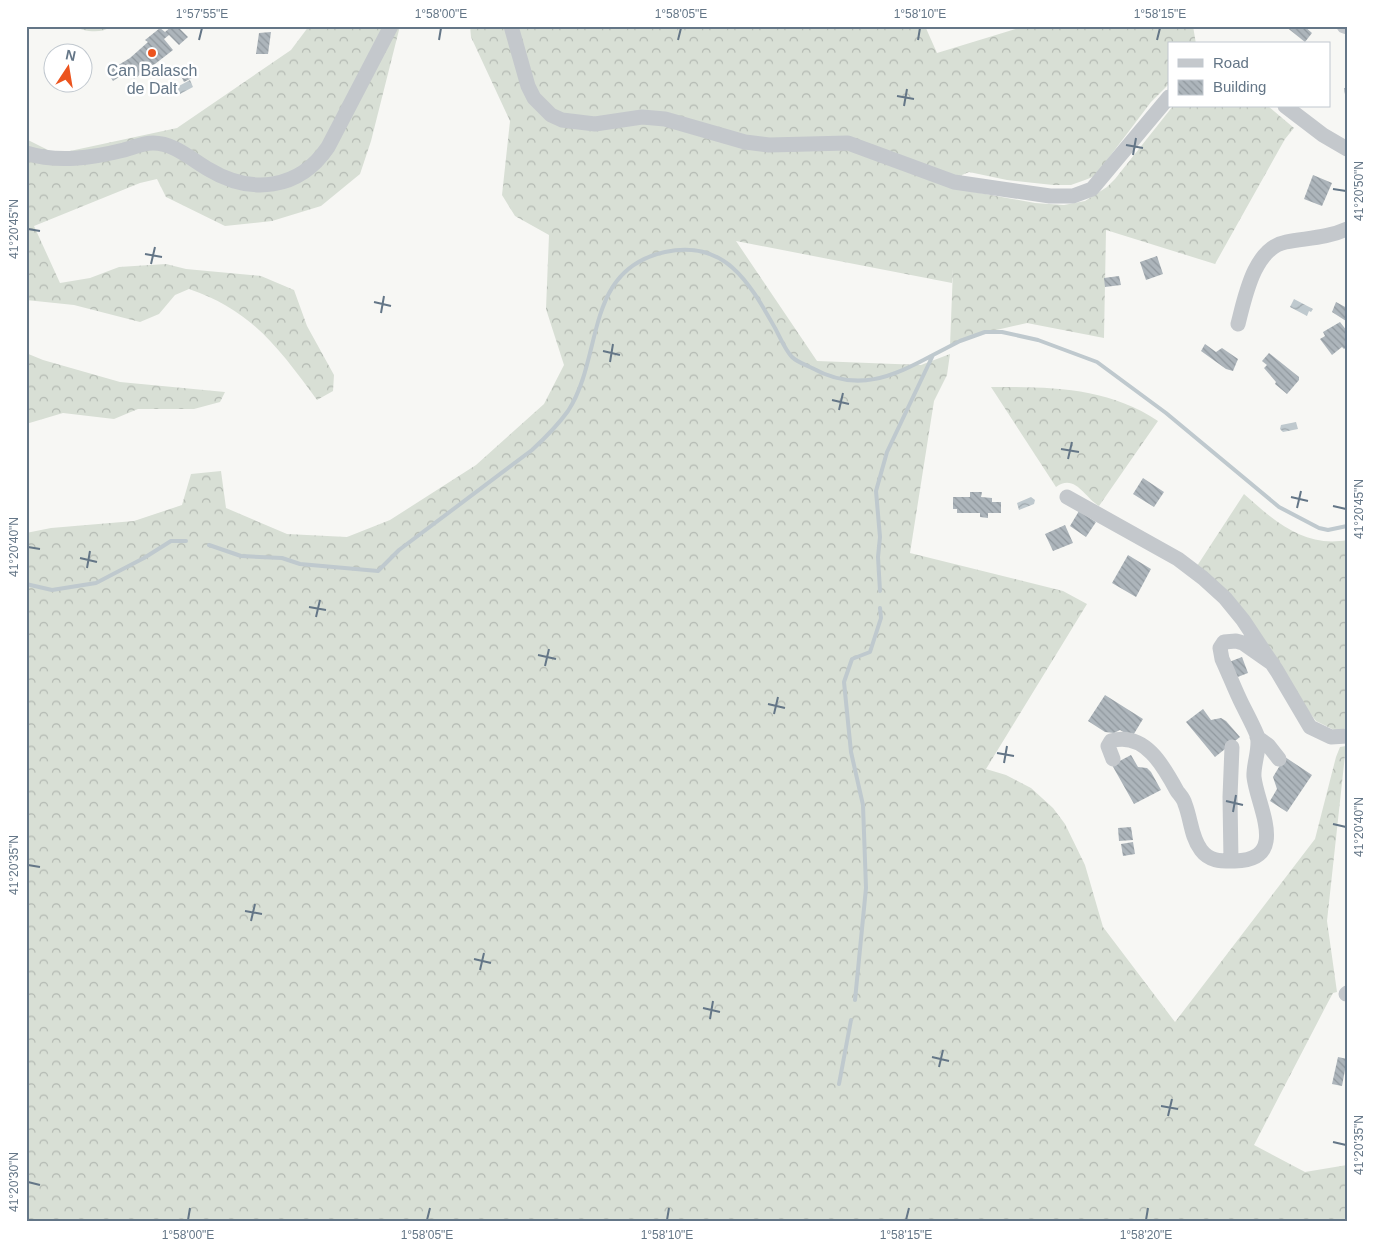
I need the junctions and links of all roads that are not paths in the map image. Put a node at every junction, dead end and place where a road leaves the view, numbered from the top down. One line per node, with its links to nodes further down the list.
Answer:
1 (391, 26): 6 (street)
2 (511, 26): 3 (street)
3 (1168, 98)
4 (1288, 108): 5 (street)
5 (1347, 149)
6 (26, 153)
7 (1347, 229): 8 (street)
8 (1238, 324)
9 (1067, 497): 10 (street)
10 (1273, 664): 12 (street); 13 (street)
11 (1140, 730): 15 (street)
12 (1347, 736)
13 (1257, 737): 17 (street); 18 (street)
14 (1232, 747): 18 (street)
15 (1147, 748): 16 (street); 18 (street)
16 (1113, 758)
17 (1279, 759)
18 (1231, 861)

